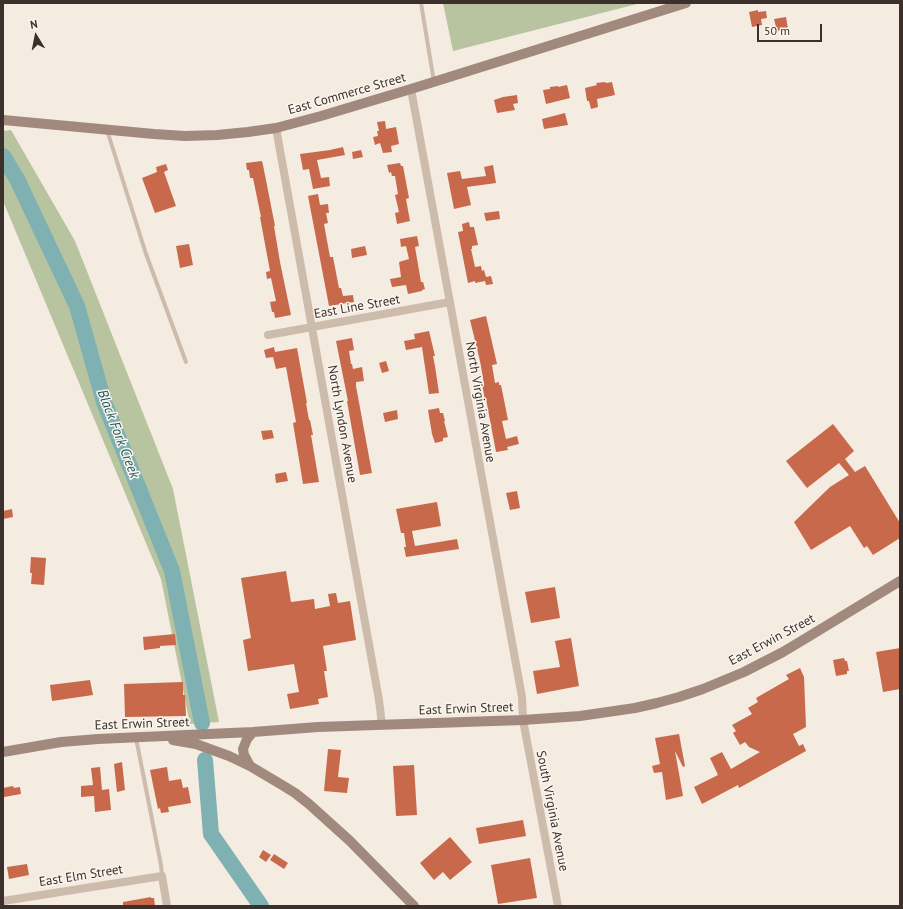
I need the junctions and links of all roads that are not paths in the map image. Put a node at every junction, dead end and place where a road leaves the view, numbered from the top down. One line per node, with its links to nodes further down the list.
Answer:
1 (421, 3): 3 (lane)
2 (686, 3): 3 (main road, East Commerce Street)
3 (434, 82): 4 (main road, East Commerce Street)
4 (411, 89): 6 (main road, East Commerce Street); 8 (street, North Virginia Avenue)
5 (3, 120): 7 (main road, East Commerce Street)
6 (276, 128): 7 (main road, East Commerce Street); 9 (street, North Lyndon Avenue)
7 (107, 130): 11 (lane)
8 (450, 302): 9 (street, East Line Street); 13 (street, North Virginia Avenue)
9 (312, 327): 10 (street, East Line Street); 14 (street, North Lyndon Avenue)
10 (268, 335)
11 (186, 362)
12 (900, 581): 13 (main road, East Erwin Street)
13 (523, 720): 14 (main road, East Erwin Street); 24 (street, South Virginia Avenue)
14 (382, 725): 15 (main road, East Erwin Street)
15 (253, 732): 16 (main road, East Erwin Street); 19 (main road)
16 (157, 736): 17 (main road, East Erwin Street); 19 (main road)
17 (136, 737): 18 (main road, East Erwin Street); 20 (lane)
18 (3, 752)
19 (250, 766): 23 (main road)
20 (162, 876): 21 (street, East Elm Street); 22 (street)
21 (3, 901)
22 (168, 906)
23 (414, 906)
24 (558, 906)

